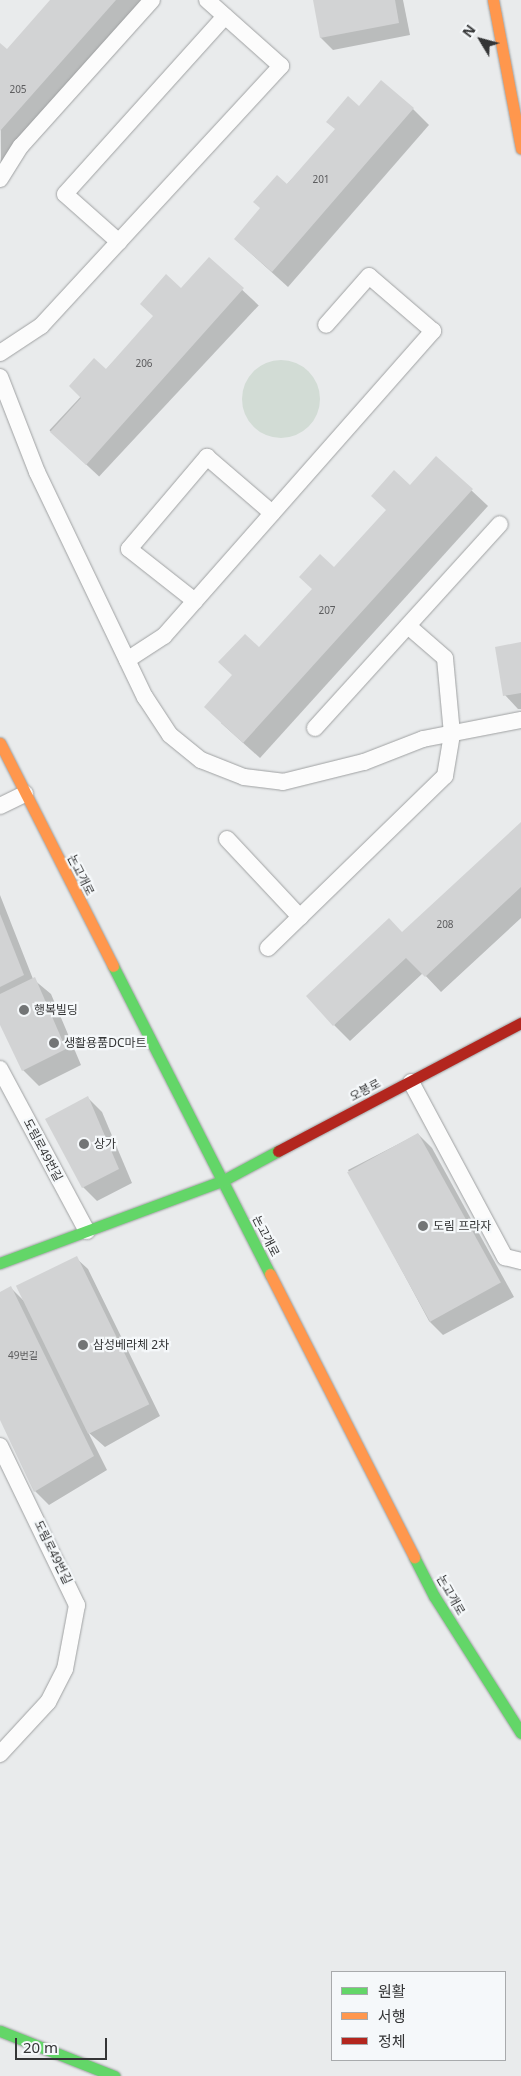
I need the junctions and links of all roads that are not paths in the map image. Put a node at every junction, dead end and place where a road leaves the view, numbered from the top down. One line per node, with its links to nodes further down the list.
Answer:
1 (152, 0): 6 (lane)
2 (207, 0): 4 (lane)
3 (493, 0): 5 (main road)
4 (225, 16): 7 (lane); 7 (lane)
5 (521, 148)
6 (0, 178)
7 (119, 242): 9 (lane)
8 (326, 325): 11 (lane)
9 (0, 353)
10 (0, 377): 15 (lane)
11 (272, 513): 13 (lane); 13 (lane)
12 (500, 524): 14 (lane)
13 (195, 601): 15 (lane)
14 (408, 626): 17 (lane); 18 (lane)
15 (127, 660): 18 (lane)
16 (521, 720): 18 (lane)
17 (315, 728)
18 (452, 734): 23 (lane)
19 (0, 743): 20 (main road, 논고개로)
20 (25, 794): 21 (lane); 28 (main road, 논고개로)
21 (0, 806)
22 (226, 838): 23 (lane)
23 (300, 917): 24 (lane)
24 (268, 948)
25 (521, 1024): 27 (main road, 오봉로)
26 (0, 1069): 29 (lane, 도림로49번길)
27 (410, 1082): 28 (main road, 오봉로); 30 (lane)
28 (222, 1181): 29 (main road); 33 (main road, 논고개로)
29 (87, 1230): 31 (main road)
30 (521, 1261)
31 (0, 1263)
32 (0, 1446): 34 (lane, 도림로49번길)
33 (521, 1733)
34 (0, 1754)
35 (0, 2031): 36 (main road)
36 (114, 2076)

